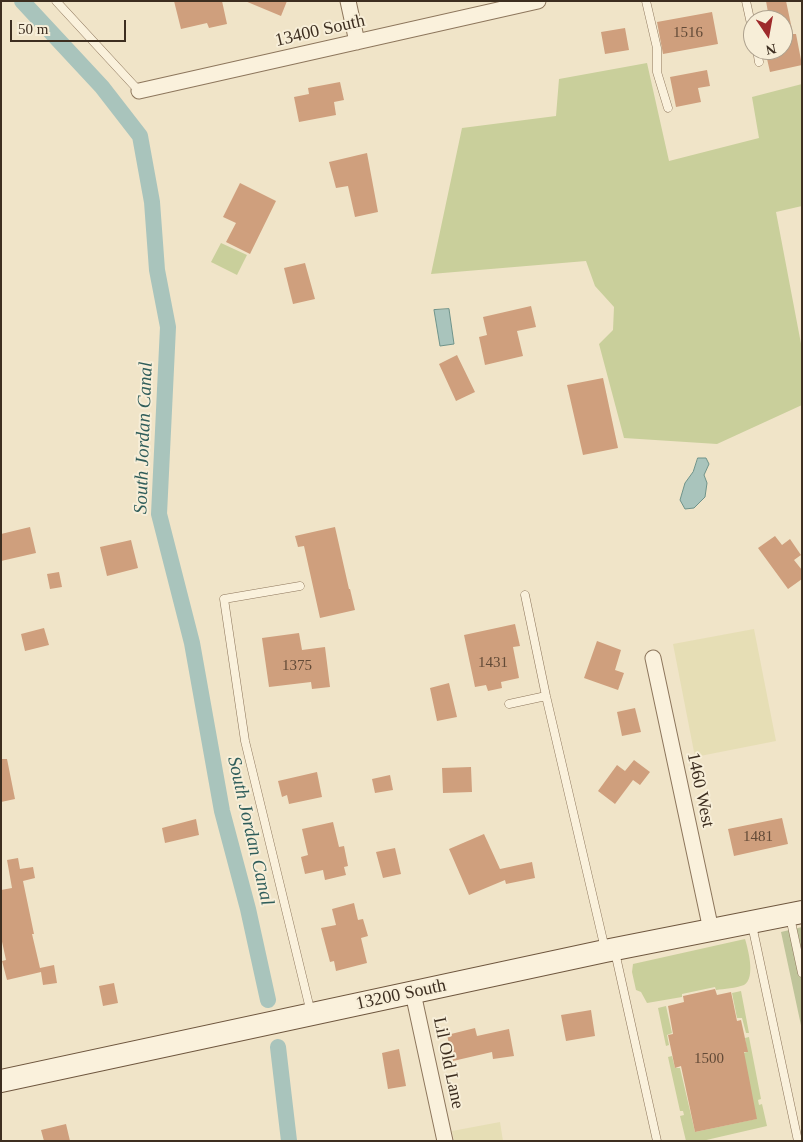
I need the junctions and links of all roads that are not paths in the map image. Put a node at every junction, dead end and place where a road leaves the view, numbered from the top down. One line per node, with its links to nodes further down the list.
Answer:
1 (56, 1): 6 (lane)
2 (348, 1): 5 (street)
3 (538, 1): 5 (street, 13400 South)
4 (646, 1): 7 (lane)
5 (357, 42): 6 (street, 13400 South)
6 (140, 91)
7 (668, 108)
8 (300, 586): 19 (lane)
9 (525, 595): 11 (lane)
10 (653, 658): 15 (street, 1460 West)
11 (546, 696): 12 (lane); 16 (lane)
12 (509, 704)
13 (795, 913): 14 (street, 13200 South); 17 (lane)
14 (751, 922): 15 (street, 13200 South); 23 (lane)
15 (710, 930): 16 (street, 13200 South)
16 (610, 951): 18 (street, 13200 South); 22 (lane)
17 (802, 973)
18 (413, 993): 19 (street, 13200 South); 21 (street, Lil Old Lane)
19 (311, 1015): 20 (street, 13200 South)
20 (1, 1081)
21 (445, 1141)
22 (658, 1141)
23 (798, 1141)

